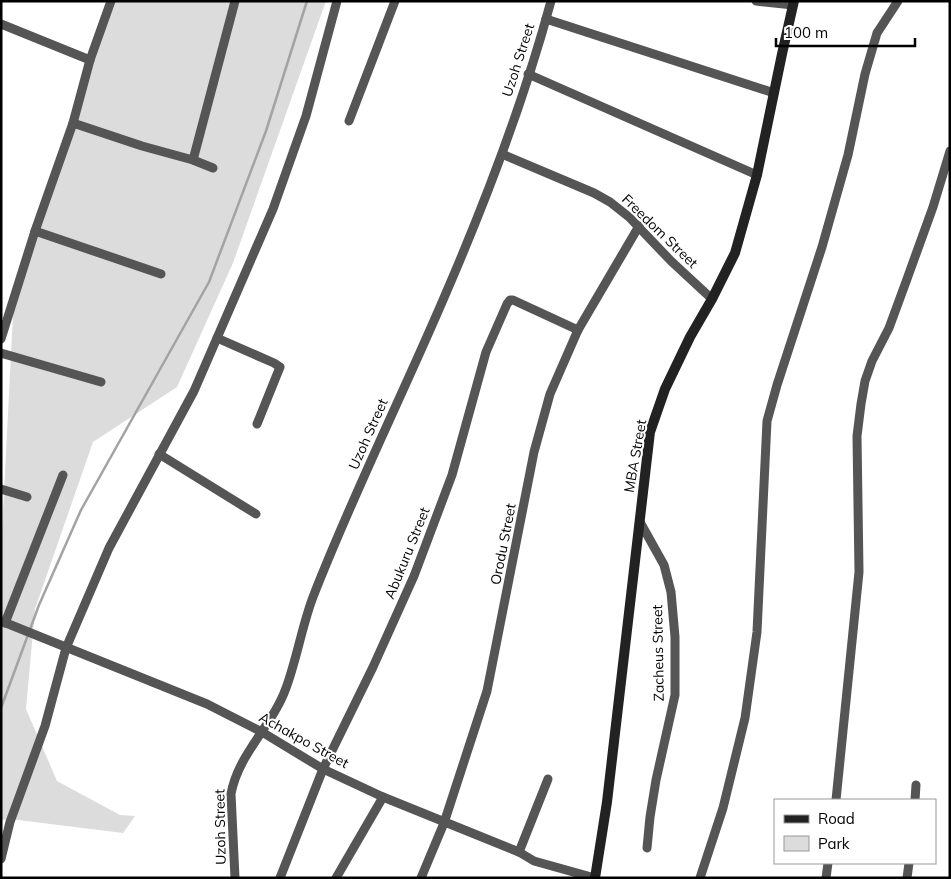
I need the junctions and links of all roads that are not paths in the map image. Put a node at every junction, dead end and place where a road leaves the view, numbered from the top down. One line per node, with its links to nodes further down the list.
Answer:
1 (111, 1): 11 (street)
2 (235, 1): 18 (street)
3 (337, 1): 26 (street)
4 (395, 1): 14 (street)
5 (551, 1): 9 (street, Uzoh Street)
6 (756, 1): 8 (street)
7 (898, 1): 57 (street)
8 (794, 3): 13 (street, MBA Street)
9 (546, 19): 12 (street, Uzoh Street); 13 (street)
10 (1, 24): 11 (street)
11 (90, 60): 15 (street)
12 (528, 74): 17 (street, Uzoh Street); 20 (street)
13 (774, 93): 20 (street, MBA Street)
14 (349, 121)
15 (72, 123): 18 (street); 22 (street)
16 (950, 151): 44 (street)
17 (502, 154): 21 (street, Freedom Street); 39 (street, Uzoh Street)
18 (193, 160): 19 (street)
19 (213, 168)
20 (757, 175): 24 (street, MBA Street)
21 (639, 226): 24 (street, Freedom Street); 25 (street, Orodu Street)
22 (35, 231): 23 (street); 27 (street)
23 (161, 274)
24 (712, 299): 36 (street, MBA Street)
25 (578, 330): 40 (street, Abukuru Street); 46 (street, Orodu Street)
26 (217, 338): 30 (street); 31 (street)
27 (1, 339)
28 (1, 353): 29 (street)
29 (101, 382)
30 (257, 424)
31 (159, 454): 35 (street); 38 (street)
32 (63, 475): 37 (street)
33 (1, 489): 34 (street)
34 (27, 497)
35 (256, 514)
36 (640, 522): 47 (street, Zacheus Street); 56 (street, MBA Street)
37 (6, 624): 38 (street, Achakpo Street)
38 (66, 648): 39 (street, Achakpo Street); 49 (street)
39 (262, 732): 40 (street, Achakpo Street); 52 (street, Uzoh Street)
40 (323, 769): 43 (street, Achakpo Street); 53 (street, Abukuru Street)
41 (548, 780): 48 (street)
42 (916, 785): 45 (street)
43 (383, 798): 46 (street, Achakpo Street); 54 (street)
44 (836, 799)
45 (915, 799)
46 (444, 823): 48 (street, Achakpo Street); 55 (street, Orodu Street)
47 (647, 848)
48 (519, 852): 56 (street, Achakpo Street)
49 (1, 859)
50 (828, 864): 58 (street)
51 (909, 864): 59 (street)
52 (235, 878)
53 (280, 878)
54 (336, 878)
55 (421, 878)
56 (595, 878)
57 (700, 878)
58 (826, 878)
59 (907, 878)

